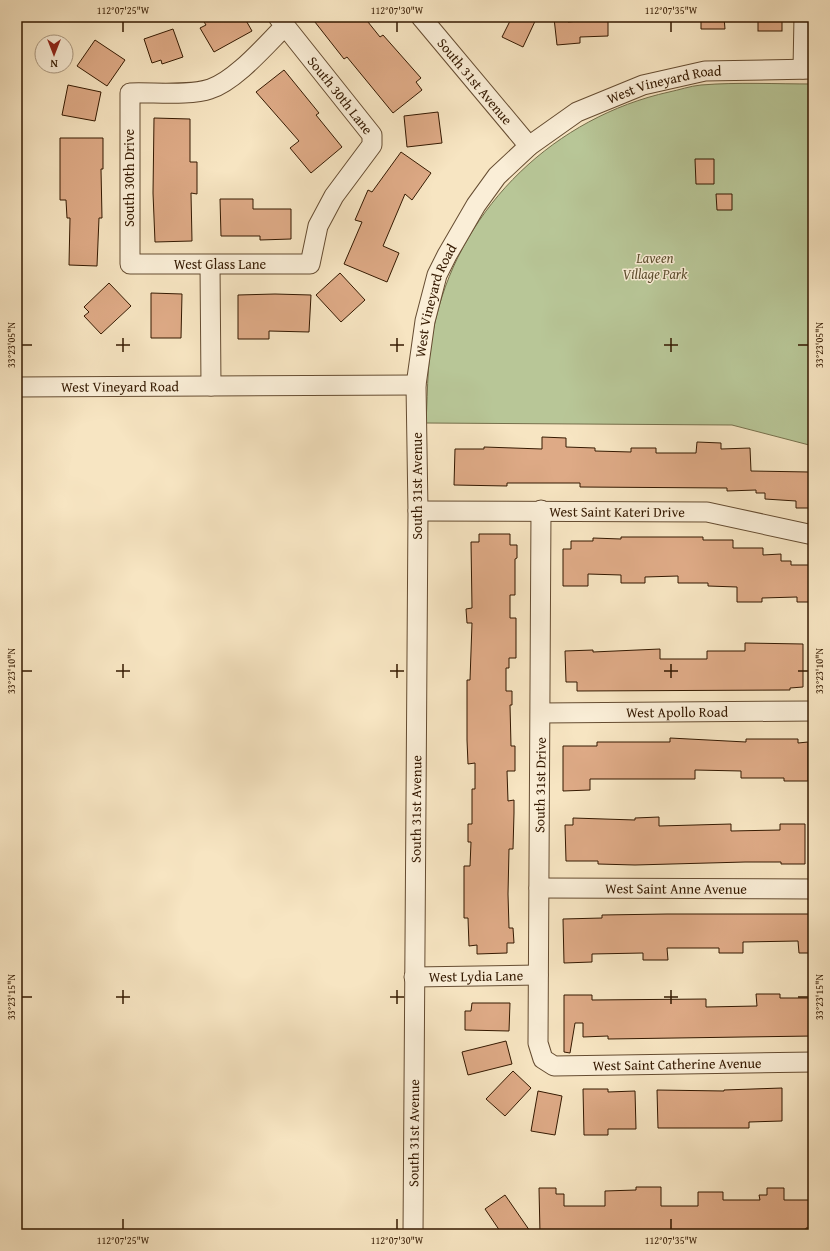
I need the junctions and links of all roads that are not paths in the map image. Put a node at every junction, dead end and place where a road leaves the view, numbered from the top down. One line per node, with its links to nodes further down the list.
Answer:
1 (421, 17): 5 (street, South 31st Avenue)
2 (804, 17): 4 (street)
3 (281, 22): 6 (street, South 30th Drive); 7 (street, South 30th Lane)
4 (808, 69): 5 (street, West Vineyard Road)
5 (529, 146): 9 (street, West Vineyard Road)
6 (130, 264): 8 (street, West Glass Lane)
7 (310, 264): 8 (street, West Glass Lane)
8 (210, 265): 10 (street)
9 (416, 385): 10 (street, West Vineyard Road); 13 (street, South 31st Avenue)
10 (211, 386): 11 (street, West Vineyard Road)
11 (17, 387)
12 (541, 510): 13 (street, West Saint Kateri Drive); 14 (street, West Saint Kateri Drive); 16 (street, South 31st Drive)
13 (418, 511): 20 (street, South 31st Avenue)
14 (813, 535)
15 (813, 712): 16 (street, West Apollo Road)
16 (541, 713): 17 (street, South 31st Drive)
17 (539, 888): 18 (street, West Saint Anne Avenue); 19 (street, South 31st Drive)
18 (813, 889)
19 (538, 975): 20 (street, West Lydia Lane); 21 (street, South 31st Drive)
20 (414, 977): 23 (street, South 31st Avenue)
21 (543, 1059): 22 (street, West Saint Catherine Avenue)
22 (813, 1062)
23 (413, 1234)

